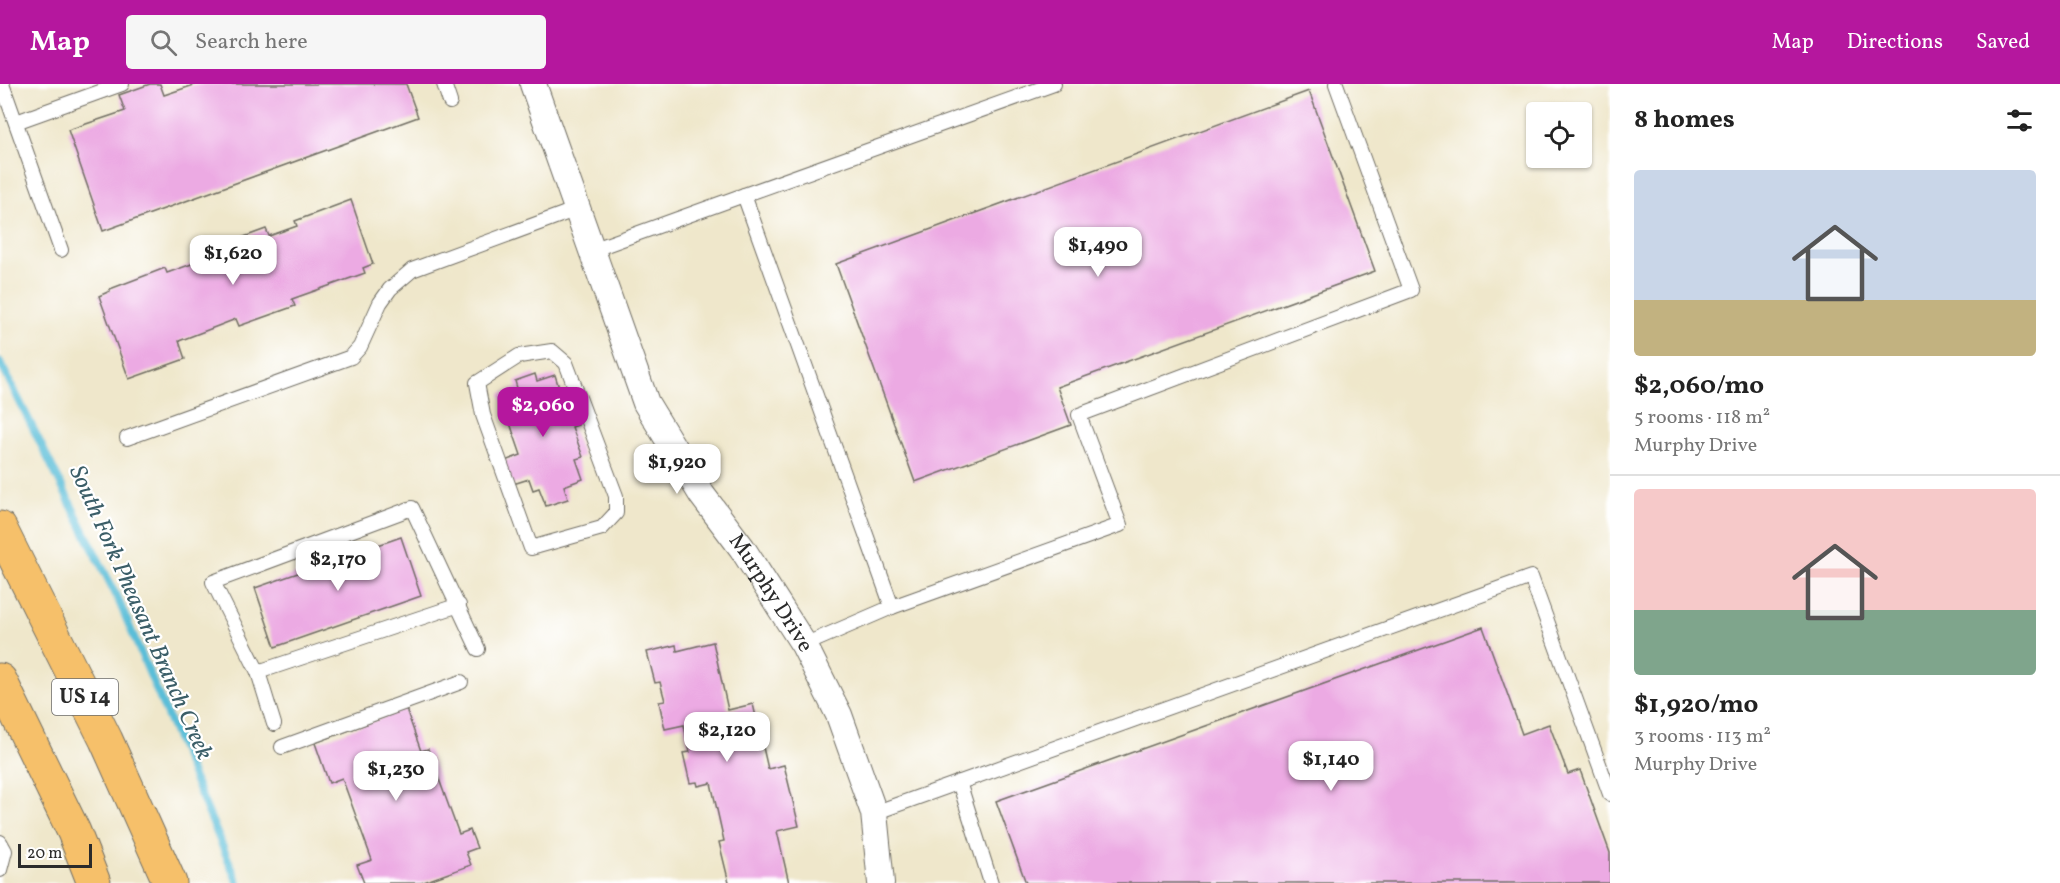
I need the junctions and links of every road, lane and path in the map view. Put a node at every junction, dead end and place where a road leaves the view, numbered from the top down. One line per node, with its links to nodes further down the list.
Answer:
1 (2, 84): 8 (lane)
2 (122, 84): 8 (lane)
3 (444, 84): 7 (lane)
4 (532, 84): 10 (street, Murphy Drive)
5 (1054, 84): 9 (lane)
6 (1336, 84): 17 (lane)
7 (450, 102)
8 (15, 122): 11 (lane)
9 (744, 195): 12 (lane); 17 (lane)
10 (577, 209): 12 (street, Murphy Drive); 13 (lane)
11 (61, 250)
12 (592, 250): 18 (street, Murphy Drive)
13 (127, 438)
14 (0, 528): 31 (main road, US 14)
15 (602, 528): 15 (lane)
16 (459, 605): 19 (lane); 20 (lane); 20 (lane)
17 (892, 607): 18 (lane)
18 (804, 645): 27 (street, Murphy Drive)
19 (478, 649)
20 (258, 672): 23 (lane)
21 (0, 680): 30 (main road, US 14)
22 (461, 682): 24 (lane)
23 (274, 724)
24 (282, 747)
25 (959, 782): 26 (lane); 27 (lane); 33 (lane)
26 (1610, 794)
27 (874, 813): 32 (street, Murphy Drive)
28 (0, 842): 29 (lane)
29 (0, 870)
30 (94, 883)
31 (170, 883)
32 (881, 883)
33 (991, 883)

